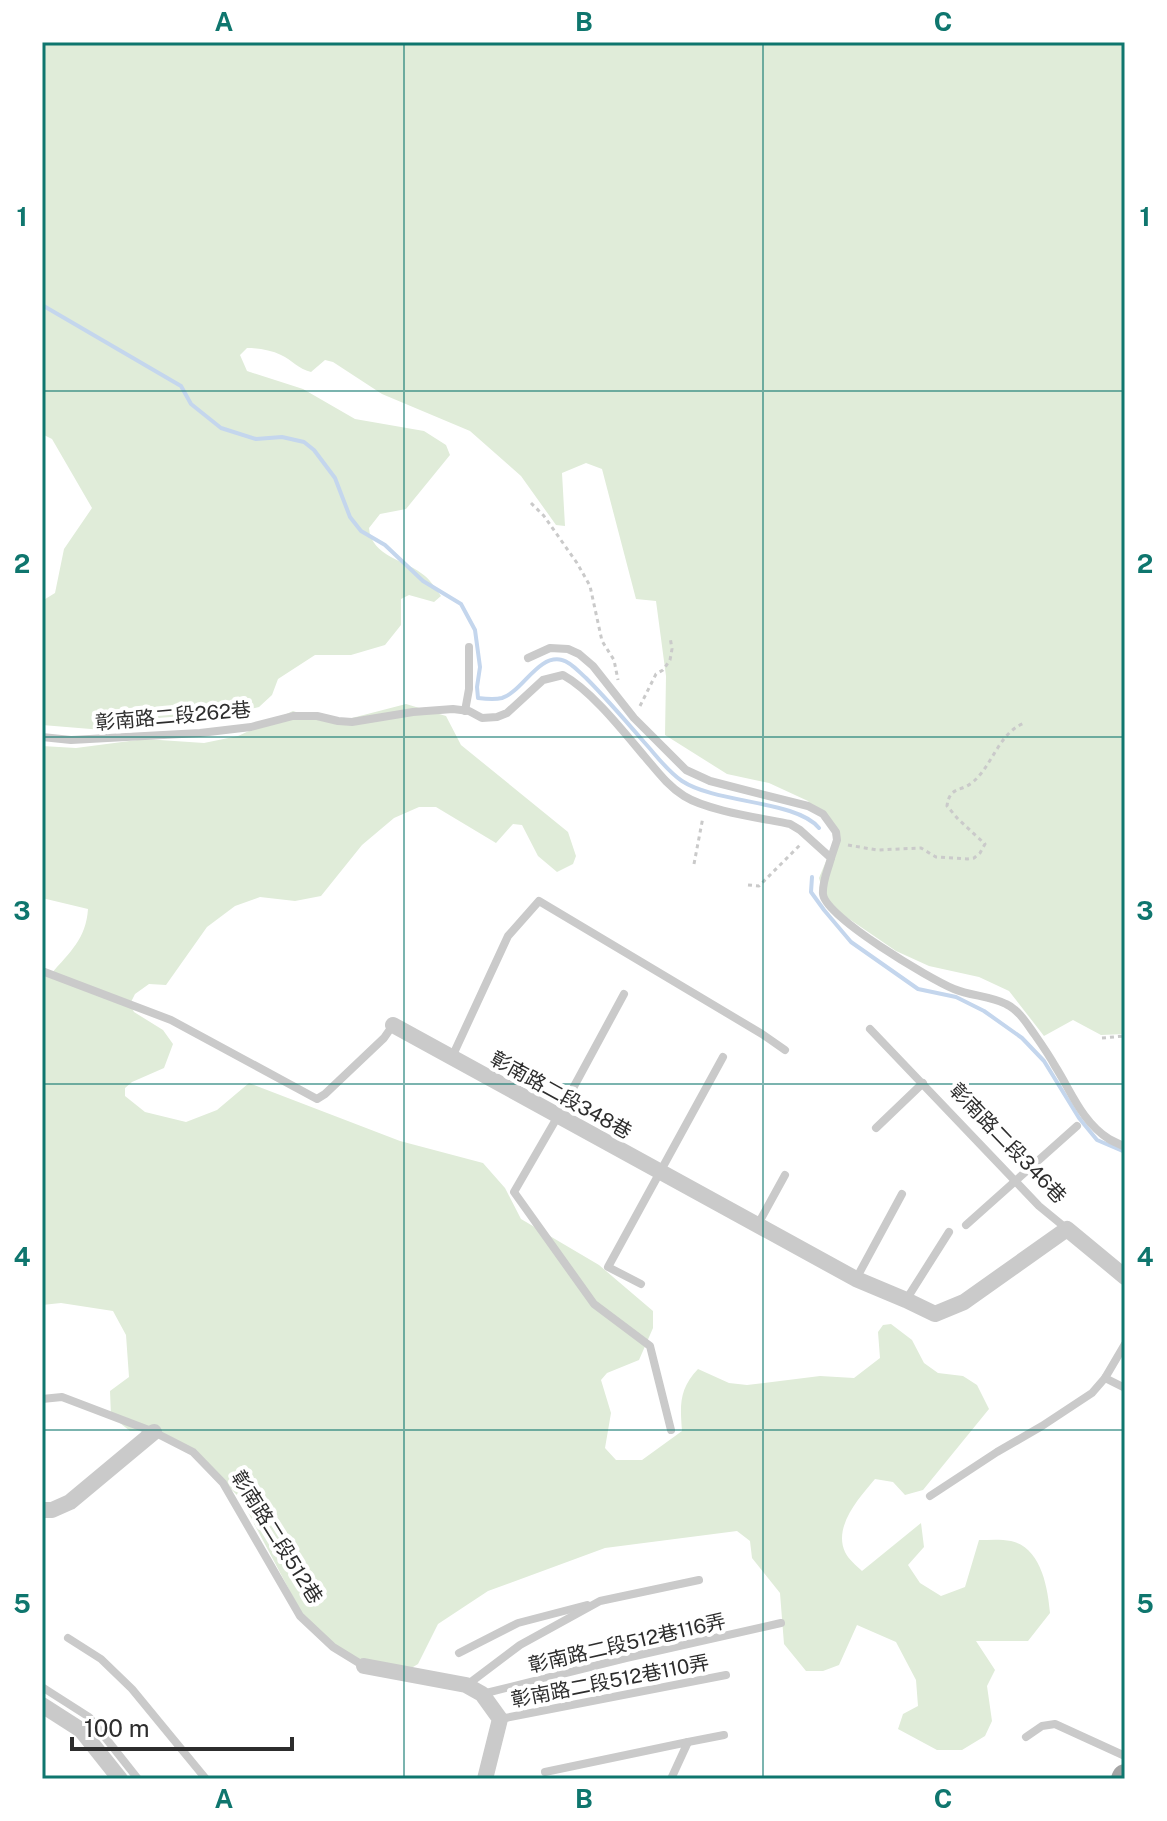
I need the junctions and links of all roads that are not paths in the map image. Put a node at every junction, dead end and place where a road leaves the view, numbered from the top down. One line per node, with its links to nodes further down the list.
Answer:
1 (469, 647): 3 (lane)
2 (528, 658): 5 (lane)
3 (465, 711): 4 (lane, 彰南路二段262巷); 5 (lane, 彰南路二段262巷)
4 (42, 737)
5 (831, 858): 17 (lane)
6 (42, 971): 8 (lane, 彰南路二段348巷)
7 (624, 994): 14 (lane)
8 (393, 1025): 11 (street, 彰南路二段348巷)
9 (870, 1029): 13 (lane, 彰南路二段346巷)
10 (785, 1050): 11 (lane)
11 (452, 1057): 14 (street, 彰南路二段348巷)
12 (723, 1057): 18 (lane)
13 (923, 1083): 16 (lane); 20 (lane, 彰南路二段346巷)
14 (558, 1116): 18 (street, 彰南路二段348巷); 34 (lane)
15 (1077, 1126): 20 (lane)
16 (876, 1128)
17 (1125, 1147)
18 (661, 1173): 23 (street, 彰南路二段348巷); 28 (lane)
19 (785, 1175): 23 (lane)
20 (1016, 1180): 22 (lane); 24 (lane, 彰南路二段346巷)
21 (902, 1194): 27 (lane)
22 (966, 1225)
23 (757, 1226): 27 (street, 彰南路二段348巷)
24 (1067, 1229): 26 (street, 彰南路二段346巷); 29 (street, 彰南路二段348巷)
25 (949, 1232): 29 (lane)
26 (1125, 1277)
27 (856, 1279): 29 (street, 彰南路二段348巷)
28 (641, 1284)
29 (906, 1300)
30 (1125, 1344): 31 (lane)
31 (1105, 1378): 32 (lane); 36 (lane)
32 (1125, 1388)
33 (42, 1399): 35 (lane, 彰南路二段512巷)
34 (671, 1430)
35 (154, 1432): 37 (street); 43 (lane, 彰南路二段512巷)
36 (930, 1496)
37 (42, 1510)
38 (699, 1580): 39 (lane)
39 (600, 1601): 42 (lane); 45 (lane)
40 (781, 1623): 47 (lane, 彰南路二段512巷116弄)
41 (68, 1638): 57 (lane)
42 (459, 1653)
43 (364, 1666): 45 (street, 彰南路二段512巷)
44 (726, 1675): 49 (lane, 彰南路二段512巷110弄)
45 (466, 1685): 47 (street, 彰南路二段512巷)
46 (42, 1687): 56 (lane)
47 (482, 1694): 49 (street, 彰南路二段512巷)
48 (42, 1705): 55 (street)
49 (500, 1719): 58 (street)
50 (724, 1735): 52 (lane)
51 (1026, 1737): 53 (lane)
52 (688, 1742): 54 (lane); 59 (lane)
53 (1125, 1756)
54 (545, 1772)
55 (120, 1779)
56 (138, 1779)
57 (206, 1779)
58 (485, 1779)
59 (671, 1779)

